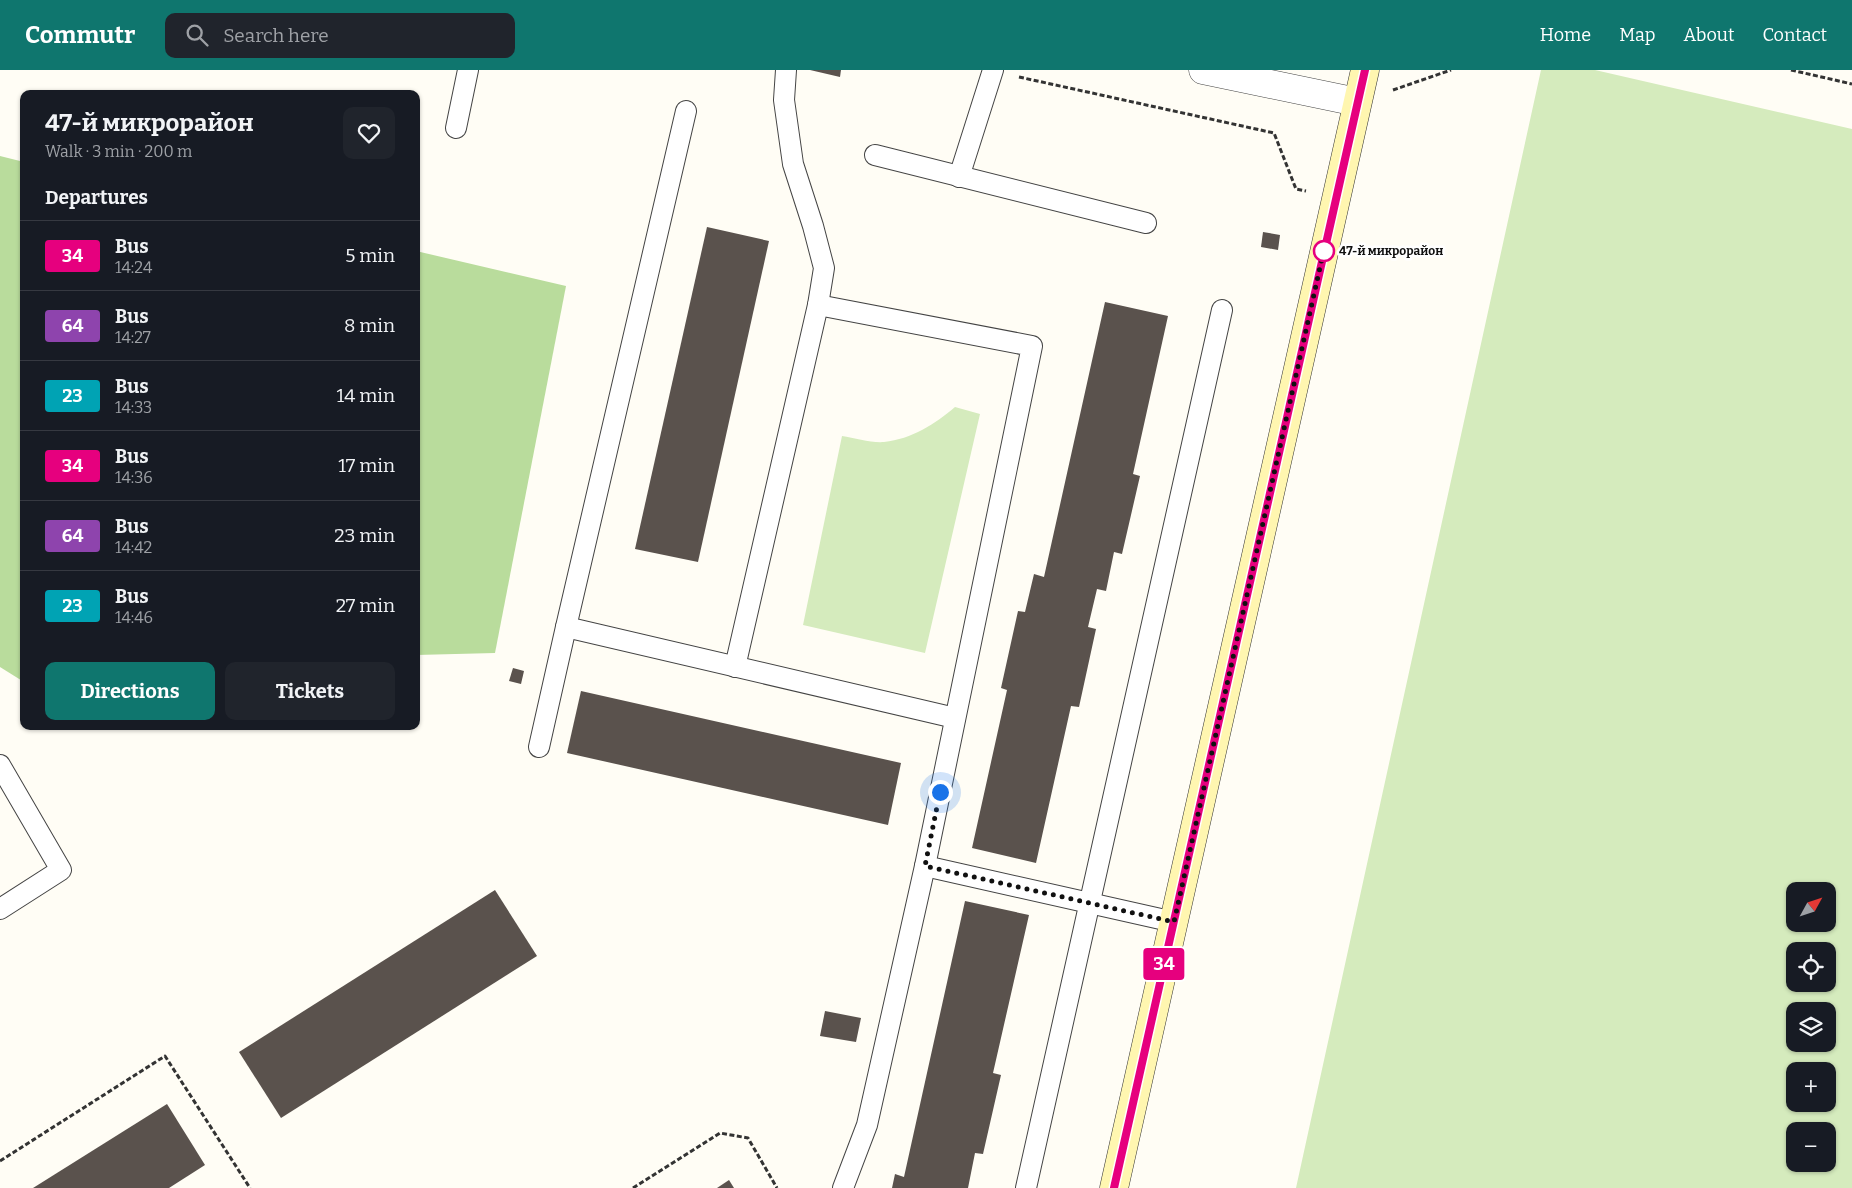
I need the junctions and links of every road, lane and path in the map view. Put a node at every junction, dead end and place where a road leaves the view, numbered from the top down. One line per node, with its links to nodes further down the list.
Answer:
1 (468, 70): 12 (lane)
2 (786, 70): 17 (lane)
3 (1203, 70): 8 (street)
4 (1365, 70): 10 (main road)
5 (1451, 70): 10 (path)
6 (1791, 70): 9 (path)
7 (993, 71): 14 (lane); 15 (path)
8 (1241, 74): 10 (street)
9 (1852, 84)
10 (1357, 102): 15 (main road)
11 (686, 111): 19 (lane)
12 (456, 128)
13 (875, 155): 14 (lane)
14 (959, 177): 16 (lane)
15 (1336, 197): 27 (main road)
16 (1146, 223)
17 (818, 305): 20 (lane); 21 (lane)
18 (1222, 310): 25 (lane)
19 (566, 628): 20 (lane); 22 (lane)
20 (735, 667): 21 (lane)
21 (955, 718): 24 (lane)
22 (539, 747)
23 (0, 765): 26 (lane)
24 (925, 866): 25 (lane); 32 (lane)
25 (1089, 903): 27 (lane); 33 (lane)
26 (0, 909)
27 (1174, 922): 34 (main road)
28 (0, 1161): 29 (path)
29 (250, 1188)
30 (633, 1188): 31 (path)
31 (777, 1188)
32 (843, 1188)
33 (1026, 1188)
34 (1114, 1188)

